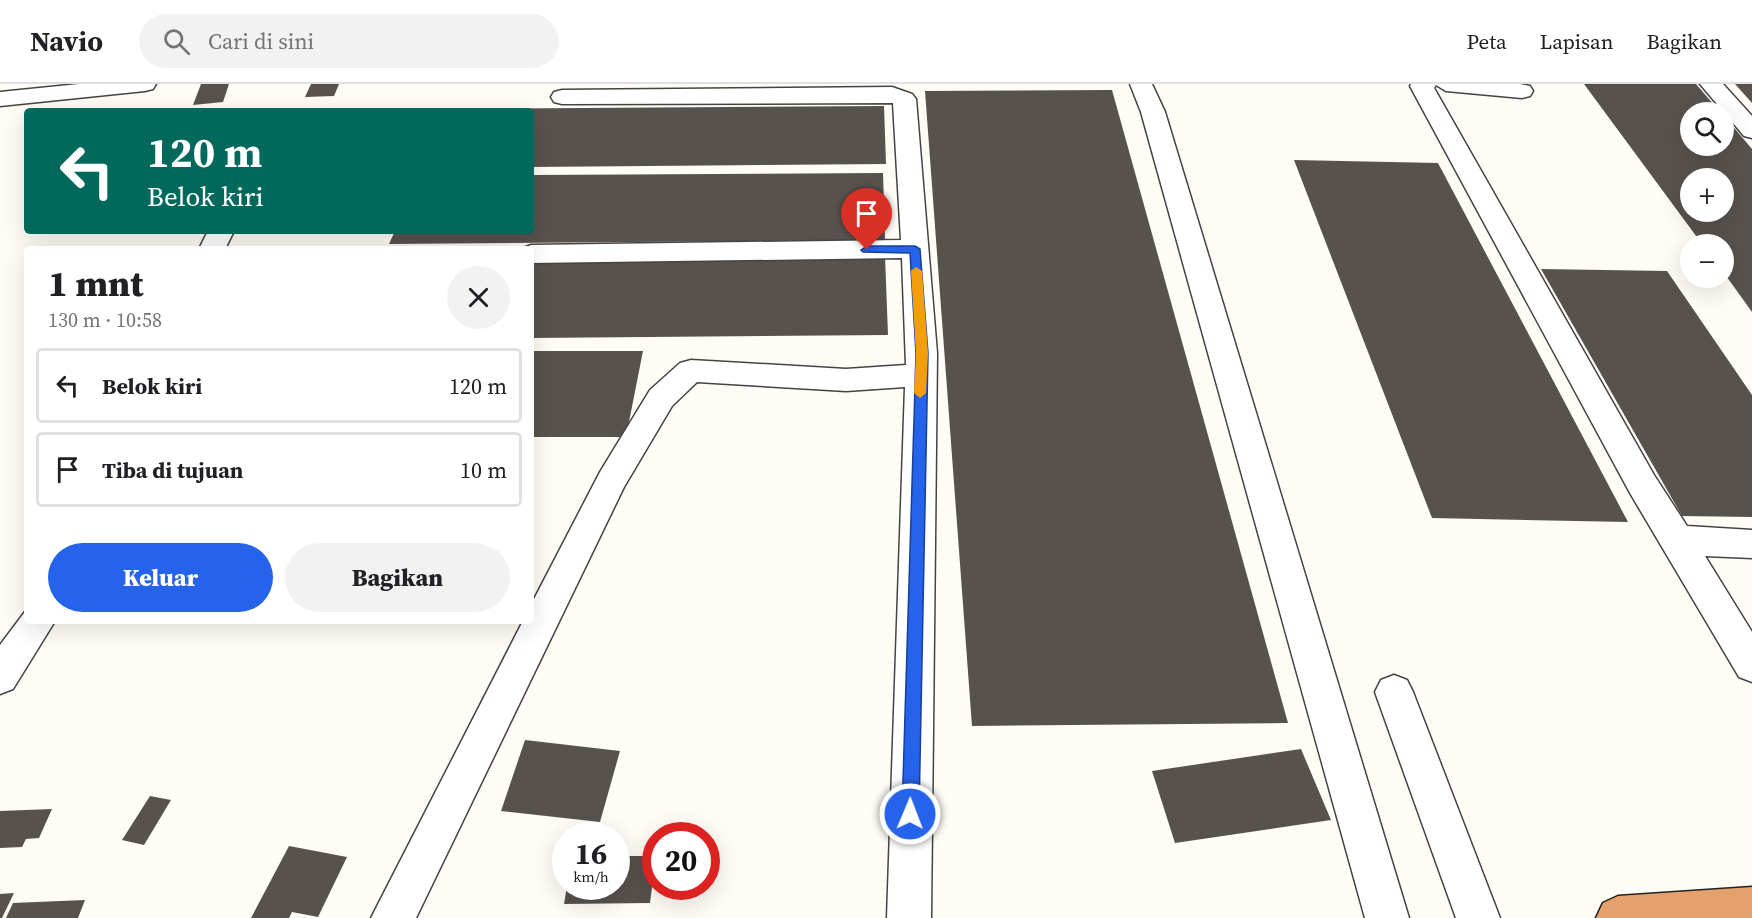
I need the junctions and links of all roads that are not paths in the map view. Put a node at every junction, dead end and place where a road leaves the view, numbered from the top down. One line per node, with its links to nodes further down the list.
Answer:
1 (145, 84): 6 (street)
2 (1140, 84): 23 (street)
3 (1425, 84): 14 (street)
4 (1446, 84): 7 (street)
5 (1711, 84): 10 (street)
6 (89, 88): 9 (street)
7 (1522, 92)
8 (562, 97): 11 (street)
9 (0, 99)
10 (1752, 131)
11 (915, 249): 12 (street); 13 (street)
12 (534, 254)
13 (920, 371): 21 (street); 22 (street)
14 (1677, 540): 15 (street); 17 (street)
15 (1752, 544)
16 (35, 624): 18 (street)
17 (1752, 665)
18 (0, 677)
19 (1394, 692): 24 (street)
20 (1752, 909): 25 (highway)
21 (393, 918)
22 (909, 918)
23 (1387, 918)
24 (1478, 918)
25 (1618, 918)

